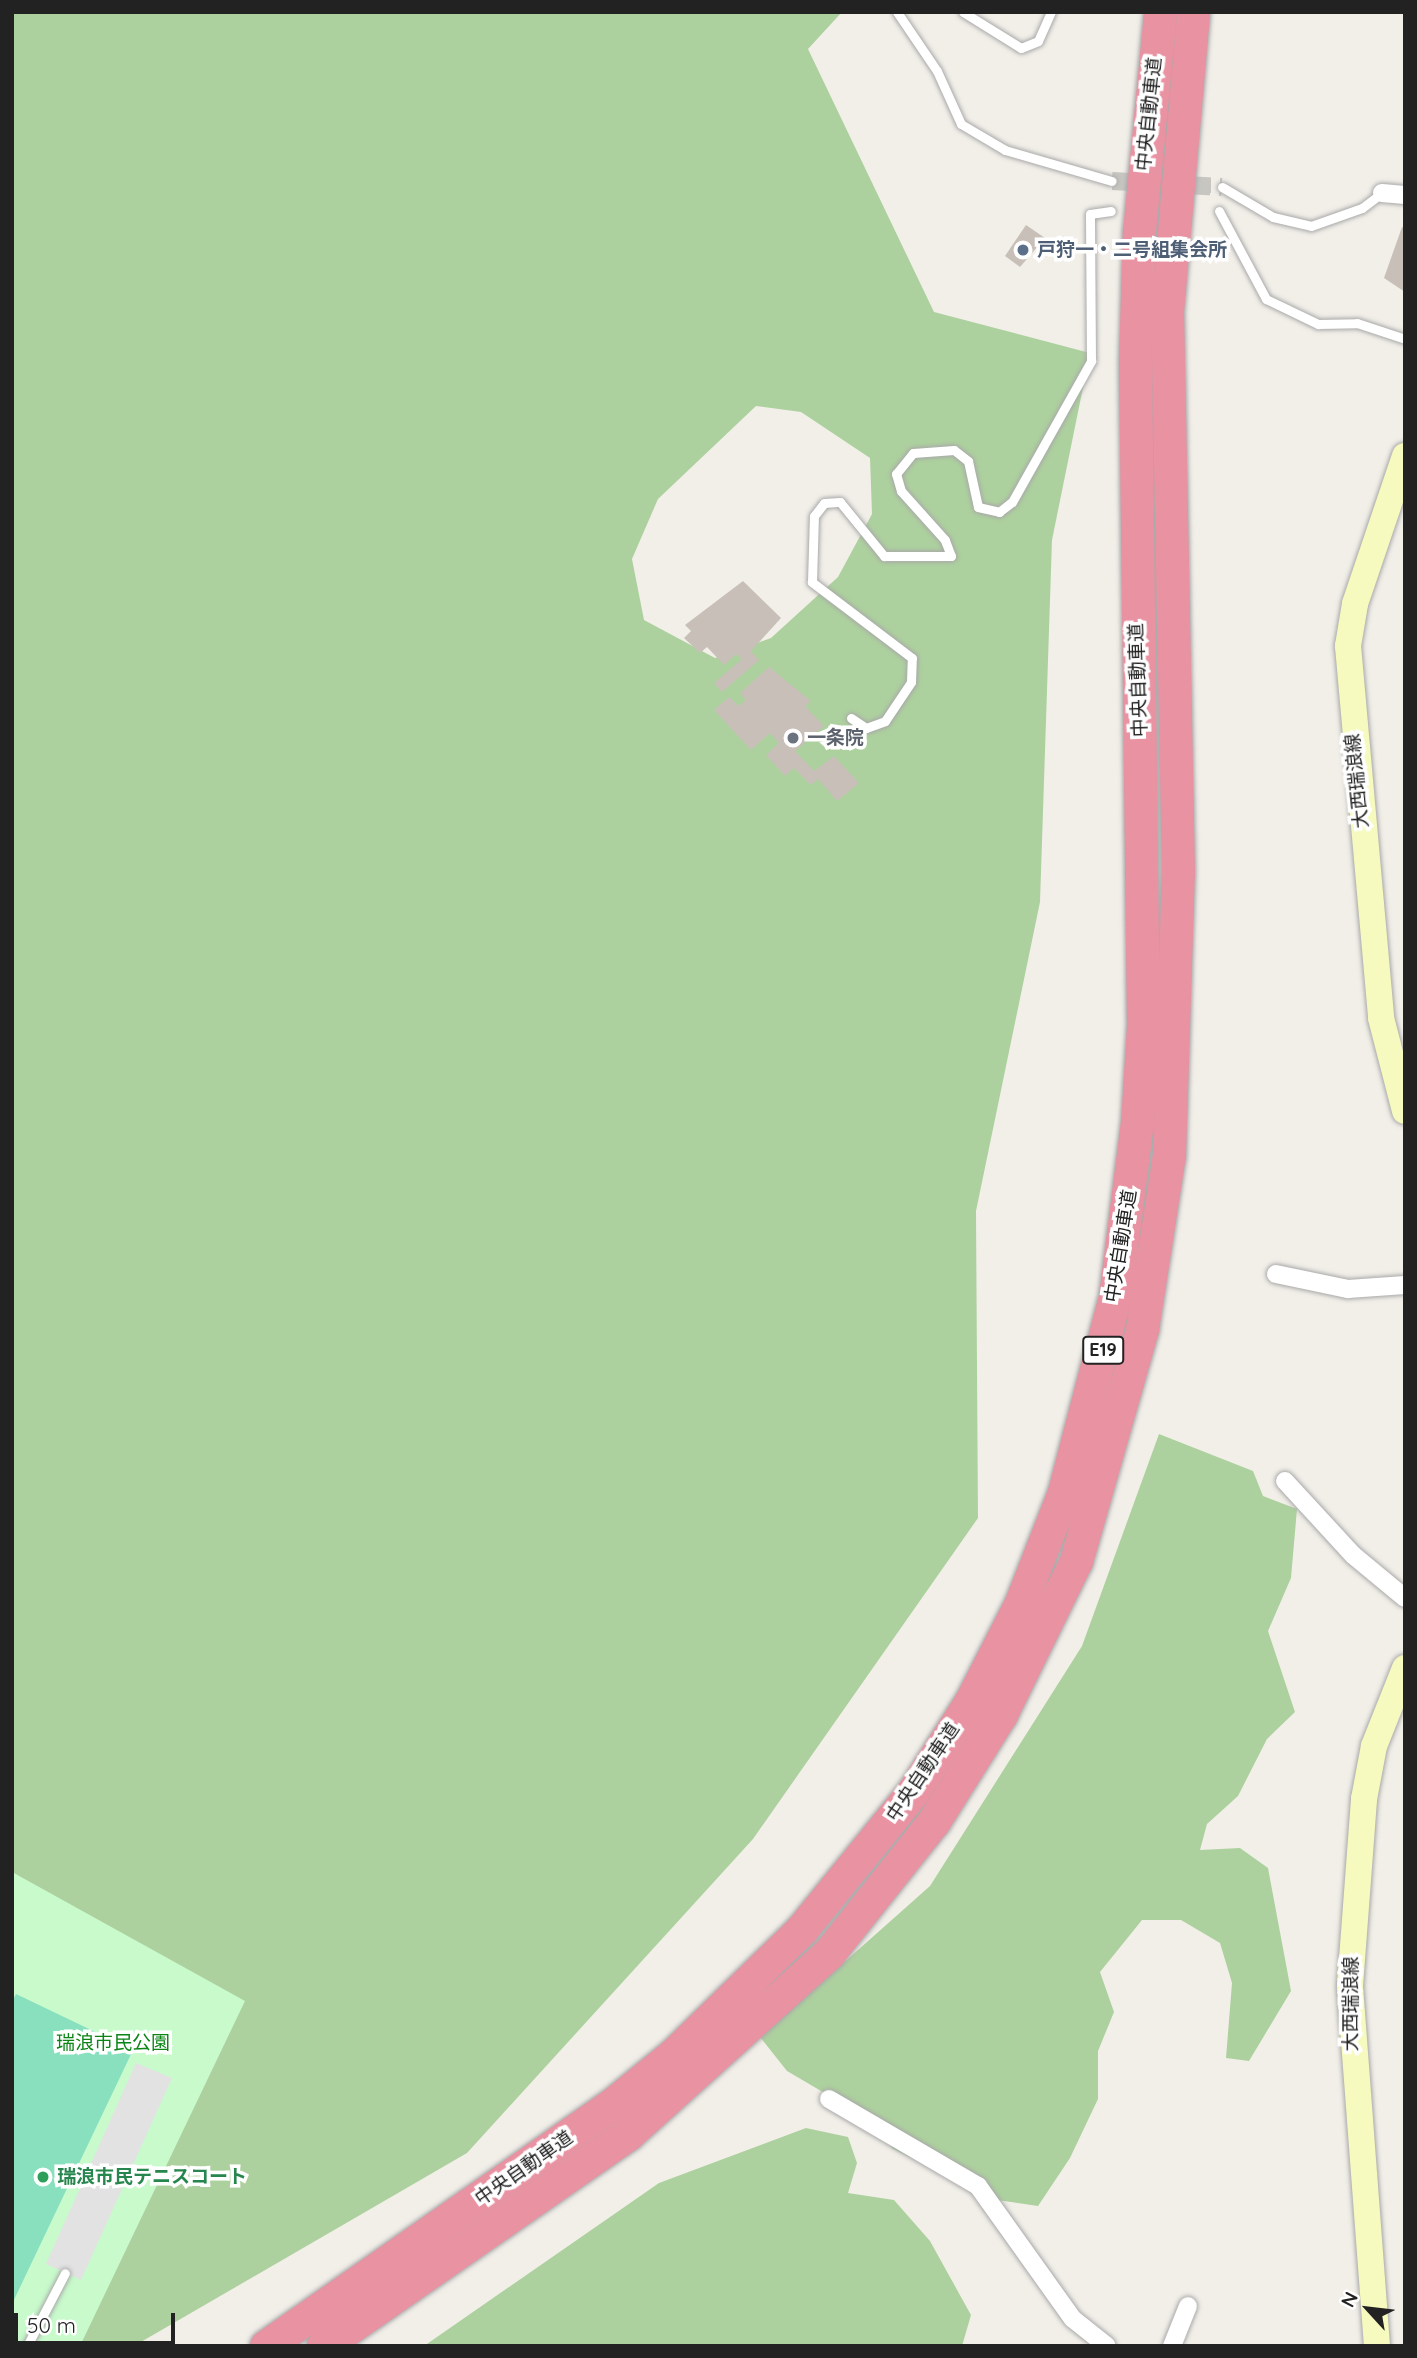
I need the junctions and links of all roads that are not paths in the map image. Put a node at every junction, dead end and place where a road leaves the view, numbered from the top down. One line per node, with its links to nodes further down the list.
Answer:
1 (897, 12): 6 (lane)
2 (963, 12): 3 (lane)
3 (1051, 12)
4 (1160, 12): 23 (highway, 中央自動車道 / E19)
5 (1193, 12): 22 (highway, 中央自動車道 / E19)
6 (1112, 181)
7 (1222, 187): 9 (lane)
8 (1404, 191): 9 (street)
9 (1382, 193)
10 (1111, 211): 14 (lane)
11 (1219, 212): 12 (lane)
12 (1405, 339)
13 (1405, 456): 15 (main road, 大西瑞浪線)
14 (851, 718)
15 (1405, 1111)
16 (1276, 1274): 17 (street)
17 (1405, 1286)
18 (1285, 1481): 19 (street)
19 (1405, 1598)
20 (1405, 1668): 33 (main road, 大西瑞浪線)
21 (829, 2099): 31 (street)
22 (562, 2185): 29 (highway, 中央自動車道 / E19); 30 (highway)
23 (383, 2267): 27 (highway); 28 (highway, 中央自動車道 / E19)
24 (65, 2273): 26 (lane)
25 (1188, 2306): 32 (street)
26 (27, 2346)
27 (240, 2346)
28 (266, 2346)
29 (323, 2346)
30 (356, 2346)
31 (1107, 2346)
32 (1172, 2346)
33 (1377, 2346)

